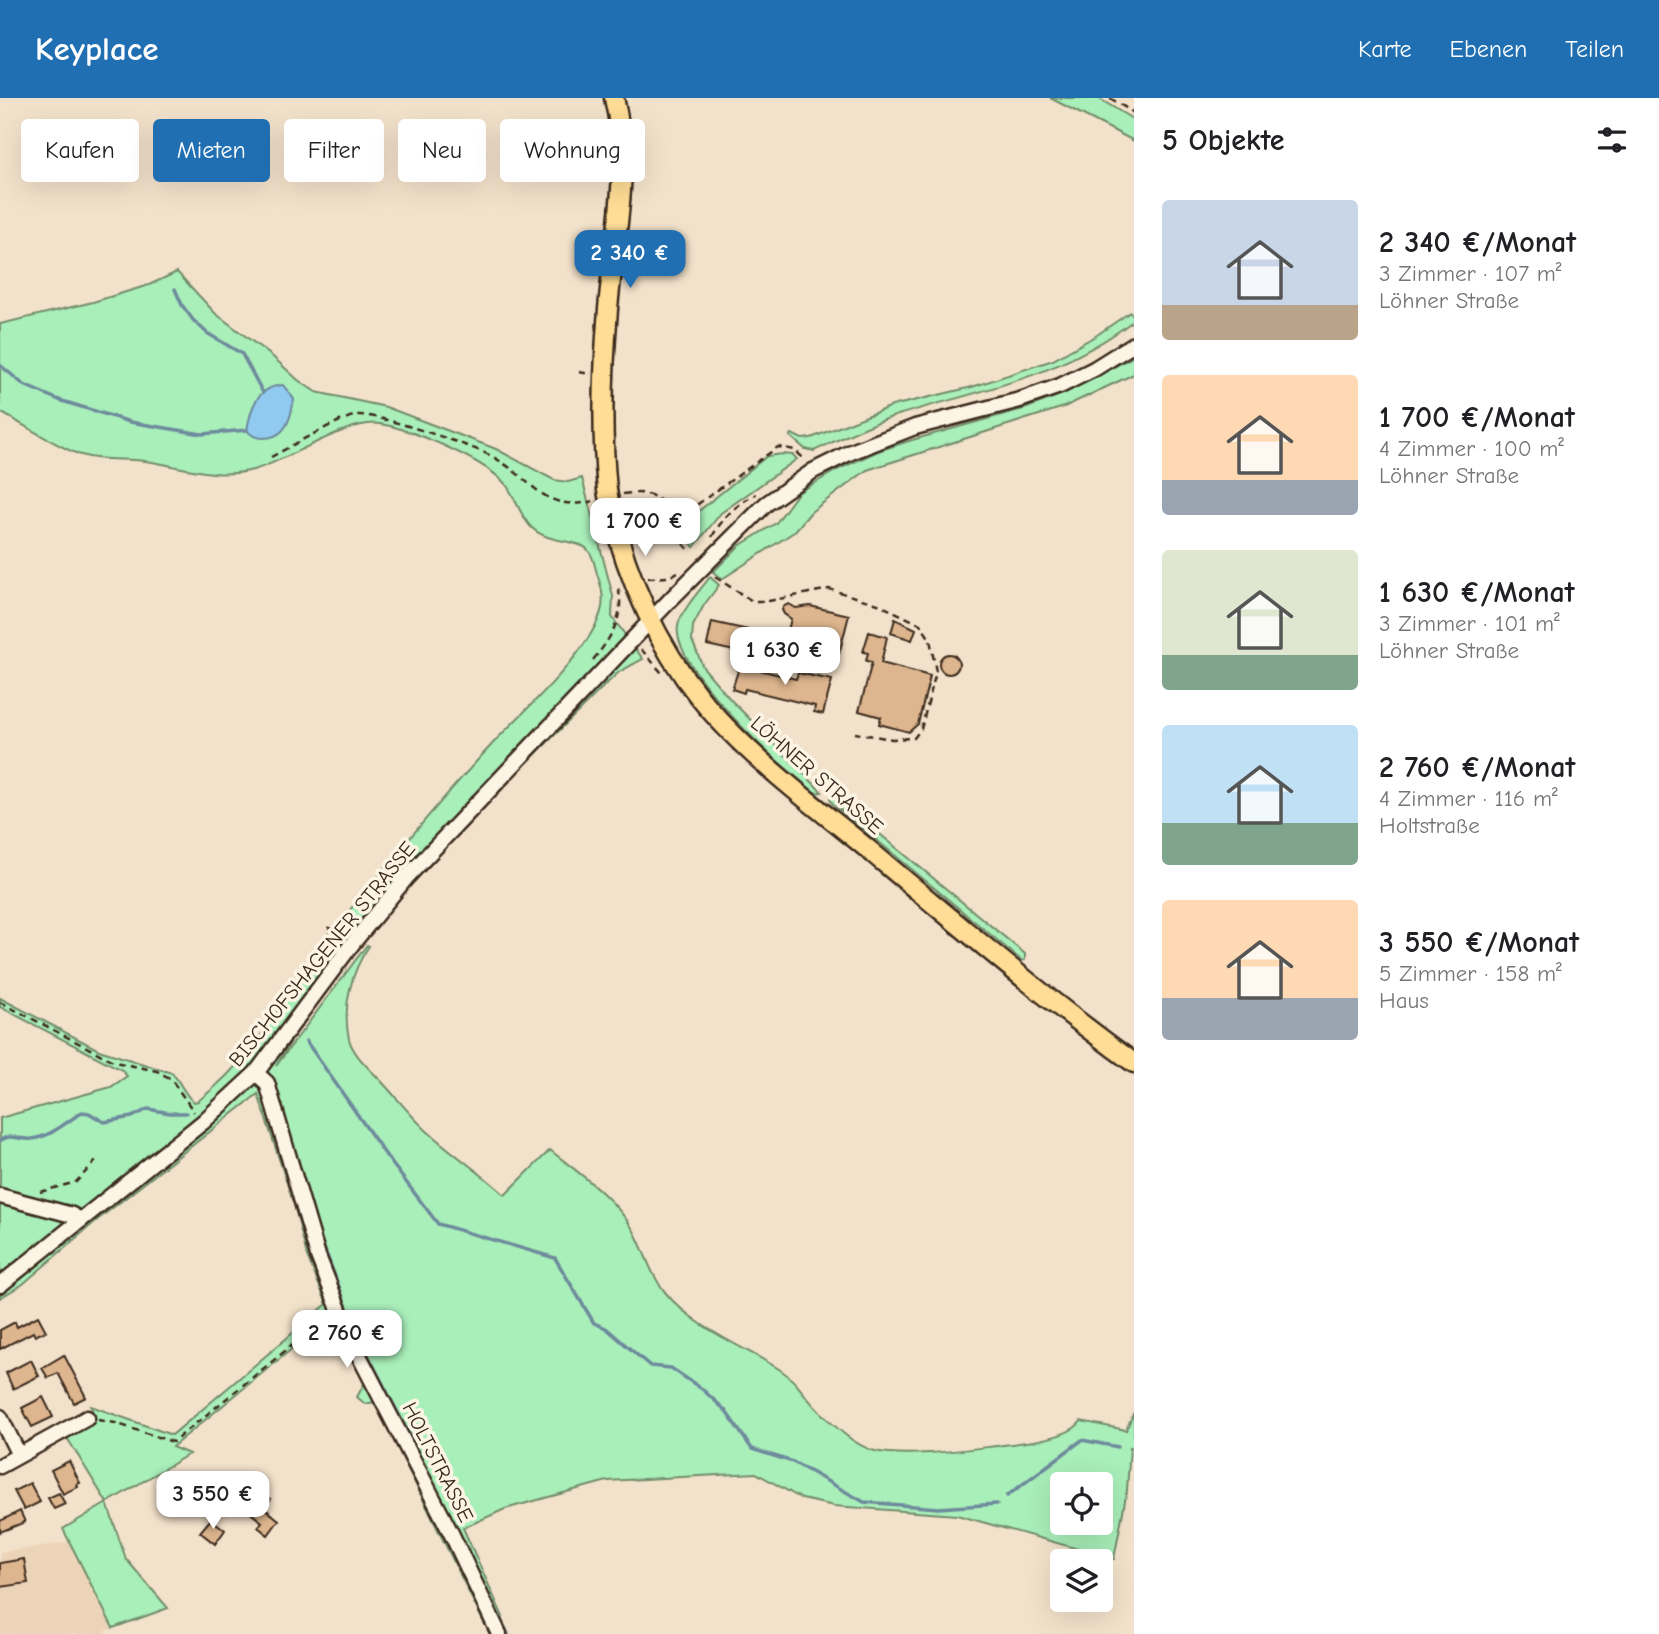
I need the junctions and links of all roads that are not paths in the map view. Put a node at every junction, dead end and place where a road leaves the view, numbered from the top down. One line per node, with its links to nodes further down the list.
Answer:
1 (614, 98): 3 (main road, LÖHNER STRASSE)
2 (1134, 344): 3 (street, BISCHOFSHAGENER STRASSE)
3 (650, 621): 4 (main road, LÖHNER STRASSE); 5 (street, BISCHOFSHAGENER STRASSE)
4 (1134, 1063)
5 (256, 1073): 7 (street, BISCHOFSHAGENER STRASSE); 13 (street, HOLTSTRASSE)
6 (0, 1196): 7 (street)
7 (81, 1220): 8 (street, BISCHOFSHAGENER STRASSE)
8 (0, 1285)
9 (0, 1418): 11 (street)
10 (87, 1418): 11 (street)
11 (19, 1455): 12 (street)
12 (0, 1466)
13 (499, 1634)

